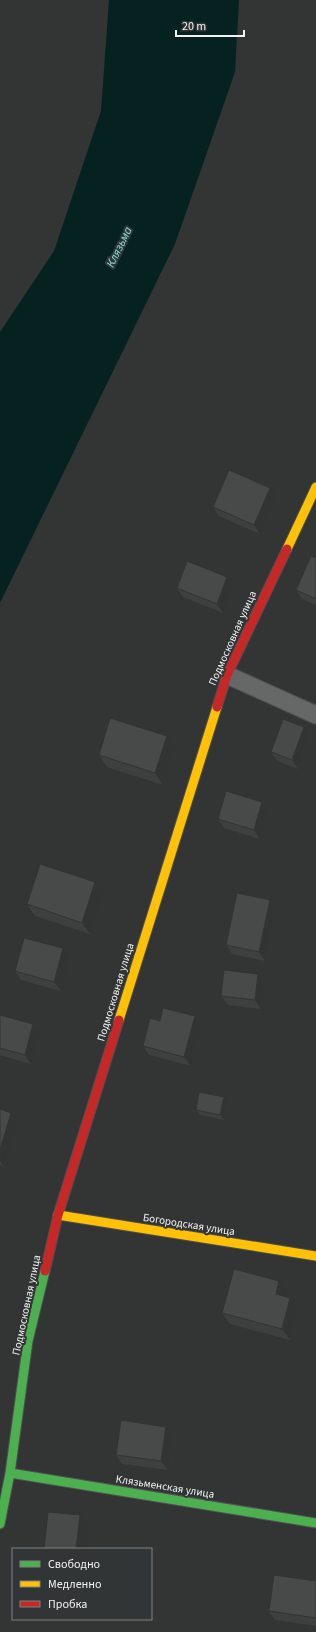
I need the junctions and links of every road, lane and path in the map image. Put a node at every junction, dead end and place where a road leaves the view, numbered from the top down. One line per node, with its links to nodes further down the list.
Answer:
1 (316, 487): 2 (street, Подмосковная улица)
2 (226, 675): 3 (street); 4 (street, Подмосковная улица)
3 (316, 715)
4 (58, 1215): 5 (street, Богородская улица); 6 (street, Подмосковная улица)
5 (316, 1256)
6 (10, 1473): 7 (street, Клязьменская улица); 8 (street, Подмосковная улица)
7 (316, 1523)
8 (0, 1524)

